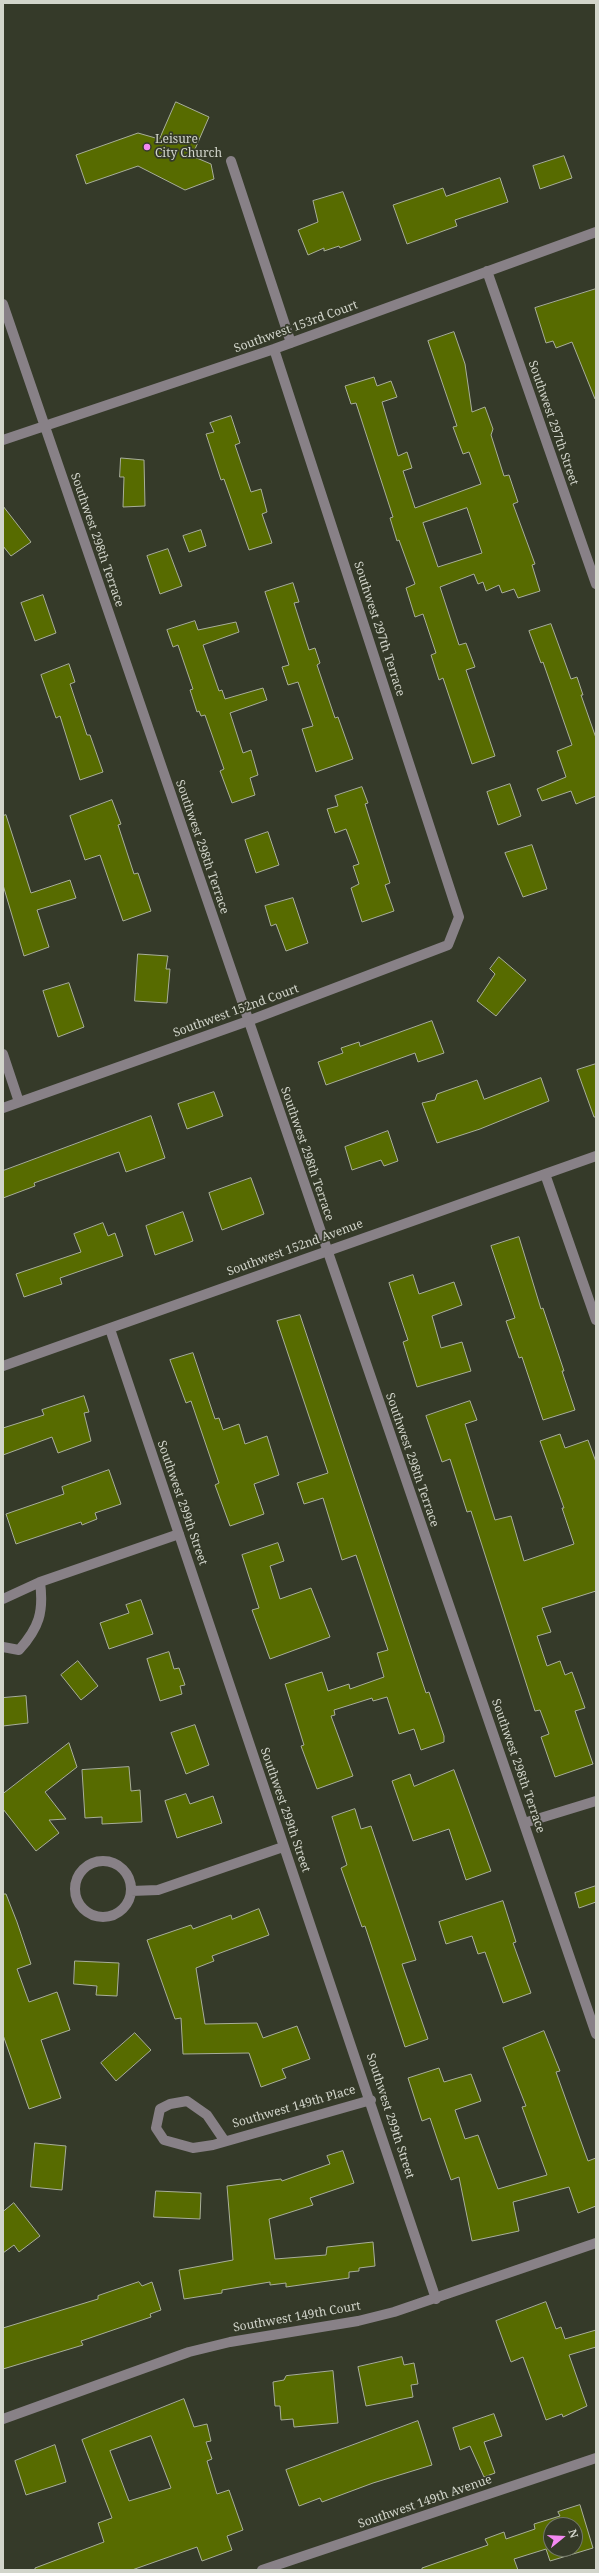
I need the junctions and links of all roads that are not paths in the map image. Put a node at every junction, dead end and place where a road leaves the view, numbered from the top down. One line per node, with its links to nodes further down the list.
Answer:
1 (231, 161): 5 (street)
2 (596, 232): 3 (street, Southwest 153rd Court)
3 (486, 271): 5 (street, Southwest 153rd Court); 9 (street, Southwest 297th Street)
4 (3, 304): 7 (street, Southwest 298th Terrace)
5 (291, 343): 6 (street, Southwest 153rd Court)
6 (274, 349): 7 (street, Southwest 153rd Court); 10 (street, Southwest 297th Terrace)
7 (44, 427): 8 (street, Southwest 153rd Court); 11 (street, Southwest 298th Terrace)
8 (3, 440)
9 (596, 584)
10 (460, 917): 11 (street, Southwest 152nd Court)
11 (248, 1021): 13 (street, Southwest 152nd Court); 17 (street, Southwest 298th Terrace)
12 (3, 1054): 13 (street)
13 (19, 1102): 14 (street, Southwest 152nd Court)
14 (3, 1108)
15 (596, 1156): 16 (street, Southwest 152nd Avenue)
16 (545, 1174): 17 (street, Southwest 152nd Avenue); 18 (street)
17 (326, 1251): 19 (street, Southwest 152nd Avenue); 26 (street, Southwest 298th Terrace)
18 (596, 1320)
19 (110, 1329): 20 (street, Southwest 152nd Avenue); 21 (street, Southwest 299th Street)
20 (3, 1366)
21 (179, 1534): 22 (street); 27 (street, Southwest 299th Street)
22 (40, 1582): 23 (street); 24 (street)
23 (3, 1599)
24 (3, 1647)
25 (596, 1801): 26 (street)
26 (524, 1824): 29 (street, Southwest 298th Terrace)
27 (283, 1847): 28 (street); 30 (street, Southwest 299th Street)
28 (131, 1891): 28 (street)
29 (596, 2034)
30 (371, 2100): 31 (street, Southwest 149th Place); 33 (street, Southwest 299th Street)
31 (224, 2140): 31 (street, Southwest 149th Place)
32 (596, 2243): 33 (street, Southwest 149th Court)
33 (436, 2299): 34 (street, Southwest 149th Court)
34 (3, 2419)
35 (596, 2458): 36 (street, Southwest 149th Avenue)
36 (262, 2570)

